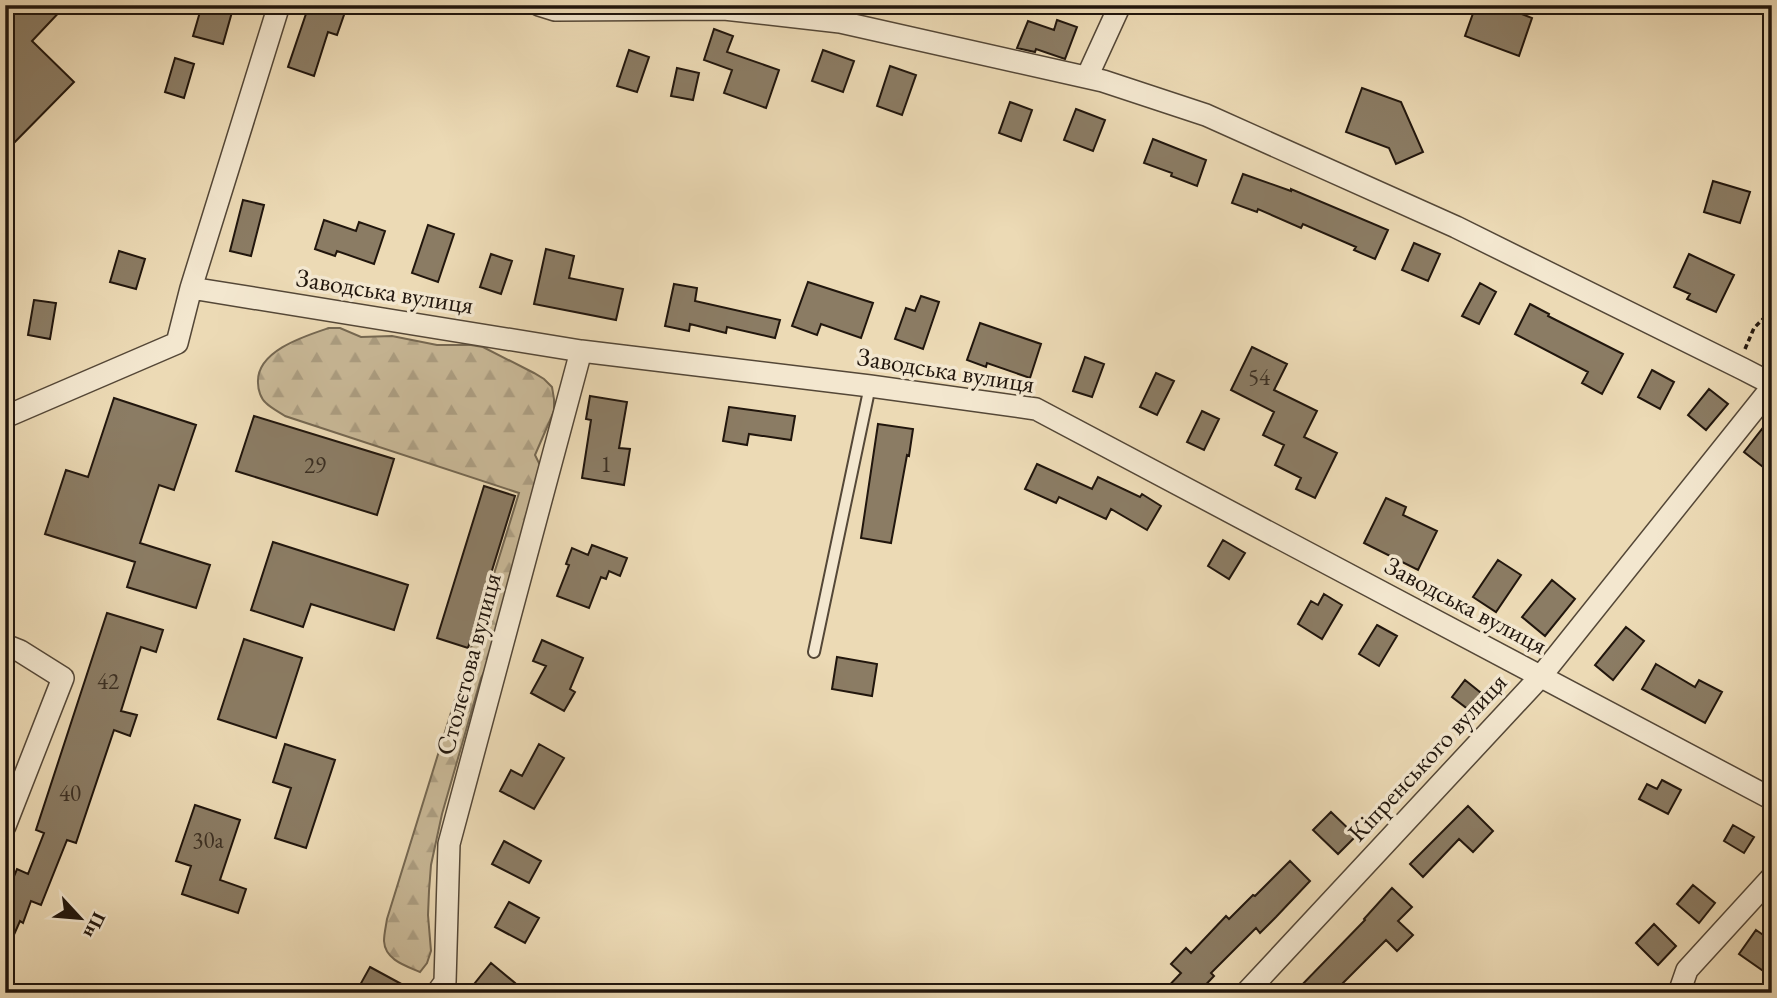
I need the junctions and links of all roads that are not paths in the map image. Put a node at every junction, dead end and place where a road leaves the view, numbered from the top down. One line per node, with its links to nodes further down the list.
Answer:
1 (279, 5): 5 (street)
2 (540, 5): 4 (street)
3 (1120, 5): 4 (street)
4 (1087, 77): 8 (street)
5 (191, 288): 6 (street, Заводська вулиця); 9 (street)
6 (581, 351): 7 (street, Заводська вулиця); 16 (street, Столєтова вулиця)
7 (870, 386): 11 (lane); 12 (street, Заводська вулиця)
8 (1772, 386): 12 (street, Кіпренського вулиця)
9 (5, 417)
10 (5, 645): 14 (street)
11 (814, 652)
12 (1541, 676): 13 (street, Заводська вулиця); 17 (street, Кіпренського вулиця)
13 (1772, 799)
14 (5, 826)
15 (1772, 877): 18 (street)
16 (437, 993)
17 (1246, 993)
18 (1679, 993)

